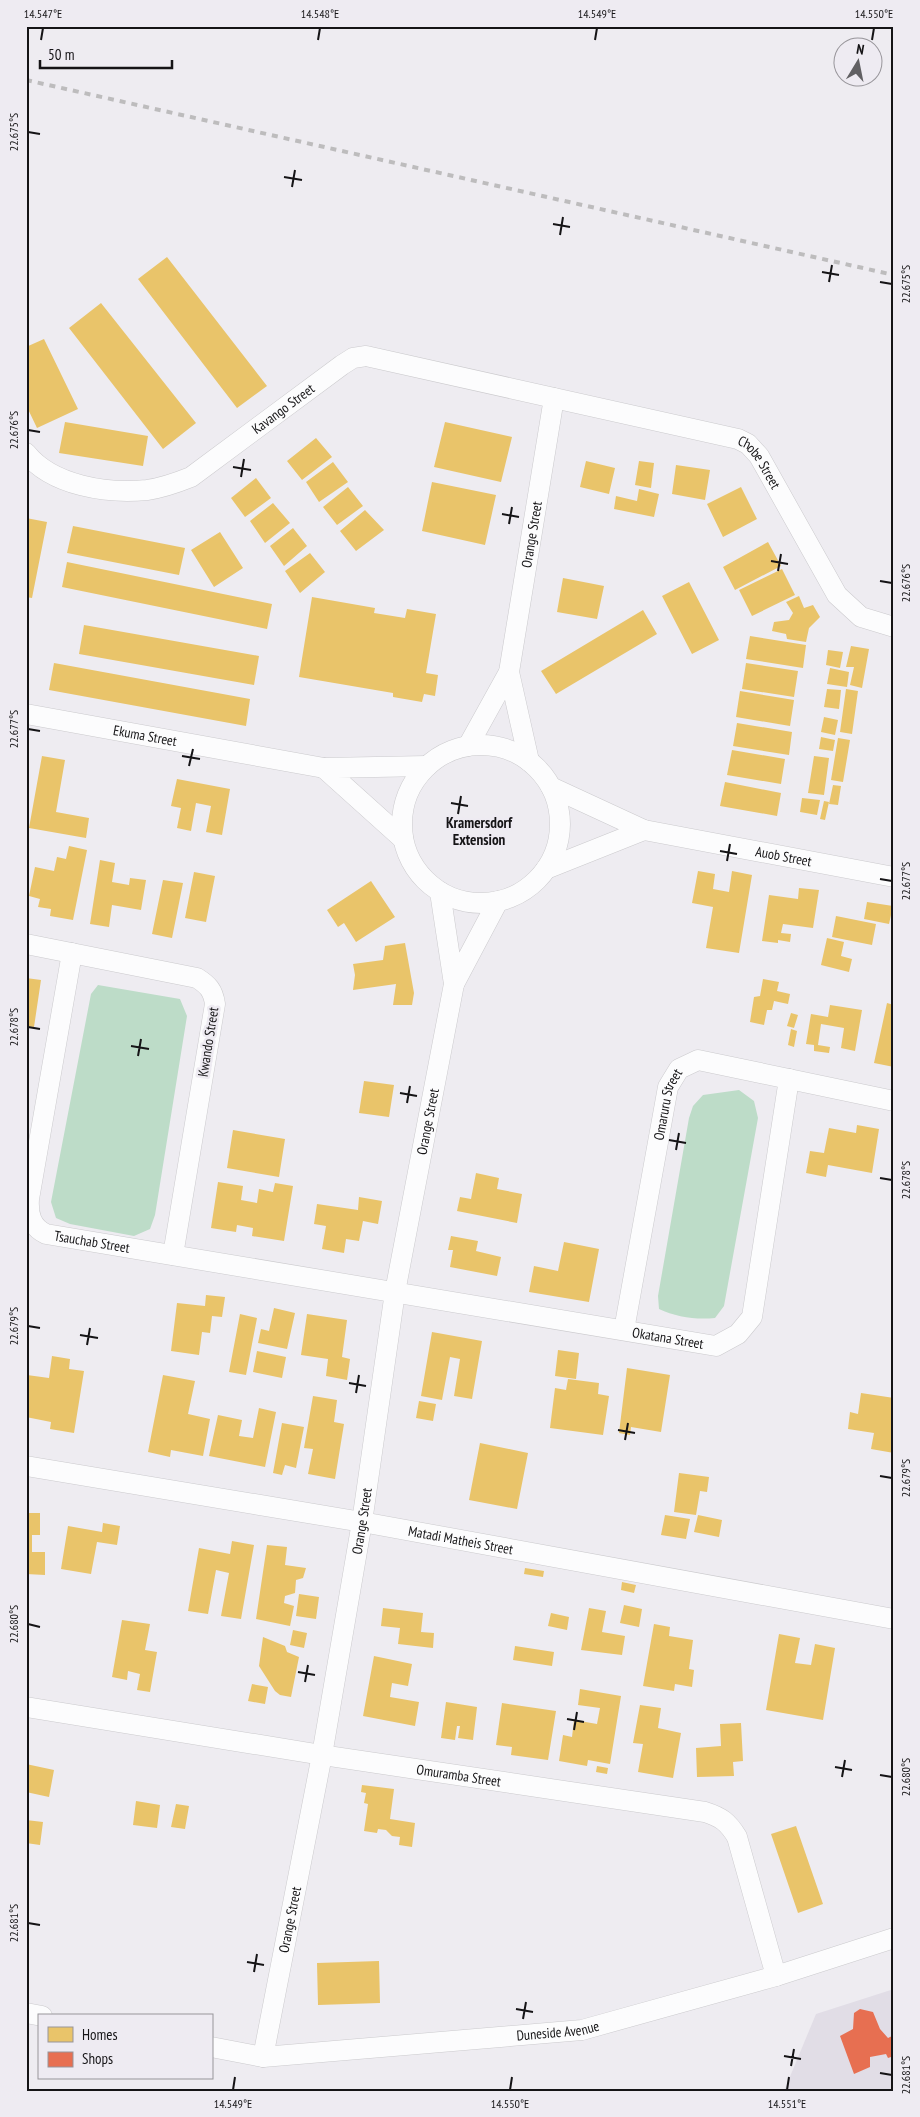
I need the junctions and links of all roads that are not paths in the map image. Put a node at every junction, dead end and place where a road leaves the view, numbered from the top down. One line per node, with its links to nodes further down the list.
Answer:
1 (554, 398): 2 (street, Kavango Street); 3 (street, Chobe Street); 4 (street, Orange Street)
2 (26, 453)
3 (894, 627)
4 (509, 672): 6 (street, Orange Street); 7 (street, Orange Street)
5 (26, 714): 9 (street, Ekuma Street)
6 (468, 746): 7 (street); 8 (street)
7 (529, 761): 10 (street)
8 (427, 766): 9 (street, Ekuma Street); 12 (street)
9 (324, 768): 12 (street)
10 (551, 787): 11 (street, Auob Street); 13 (street)
11 (644, 830): 13 (street); 14 (street, Auob Street)
12 (403, 840): 15 (street)
13 (546, 870): 16 (street)
14 (894, 877)
15 (440, 892): 16 (street); 19 (street, Orange Street)
16 (498, 901): 19 (street, Orange Street)
17 (26, 944): 18 (street, Kwando Street)
18 (72, 953): 22 (street, Kwando Street); 22 (street, Tsauchab Street)
19 (454, 984): 23 (street, Orange Street)
20 (789, 1079): 21 (street, Omaruru Street); 24 (street, Okatana Street); 24 (street, Omaruru Street)
21 (894, 1101)
22 (173, 1255): 23 (street, Tsauchab Street)
23 (395, 1292): 24 (street, Okatana Street); 26 (street, Orange Street)
24 (624, 1330)
25 (26, 1466): 26 (street, Matadi Matheis Street)
26 (362, 1522): 27 (street, Matadi Matheis Street); 29 (street, Orange Street)
27 (894, 1619)
28 (26, 1707): 29 (street, Omuramba Street)
29 (322, 1755): 31 (street, Omuramba Street); 33 (street, Orange Street)
30 (894, 1938): 31 (street, Duneside Avenue)
31 (776, 1976): 33 (street, Duneside Avenue)
32 (212, 2047): 33 (street, Duneside Avenue)
33 (263, 2057)

